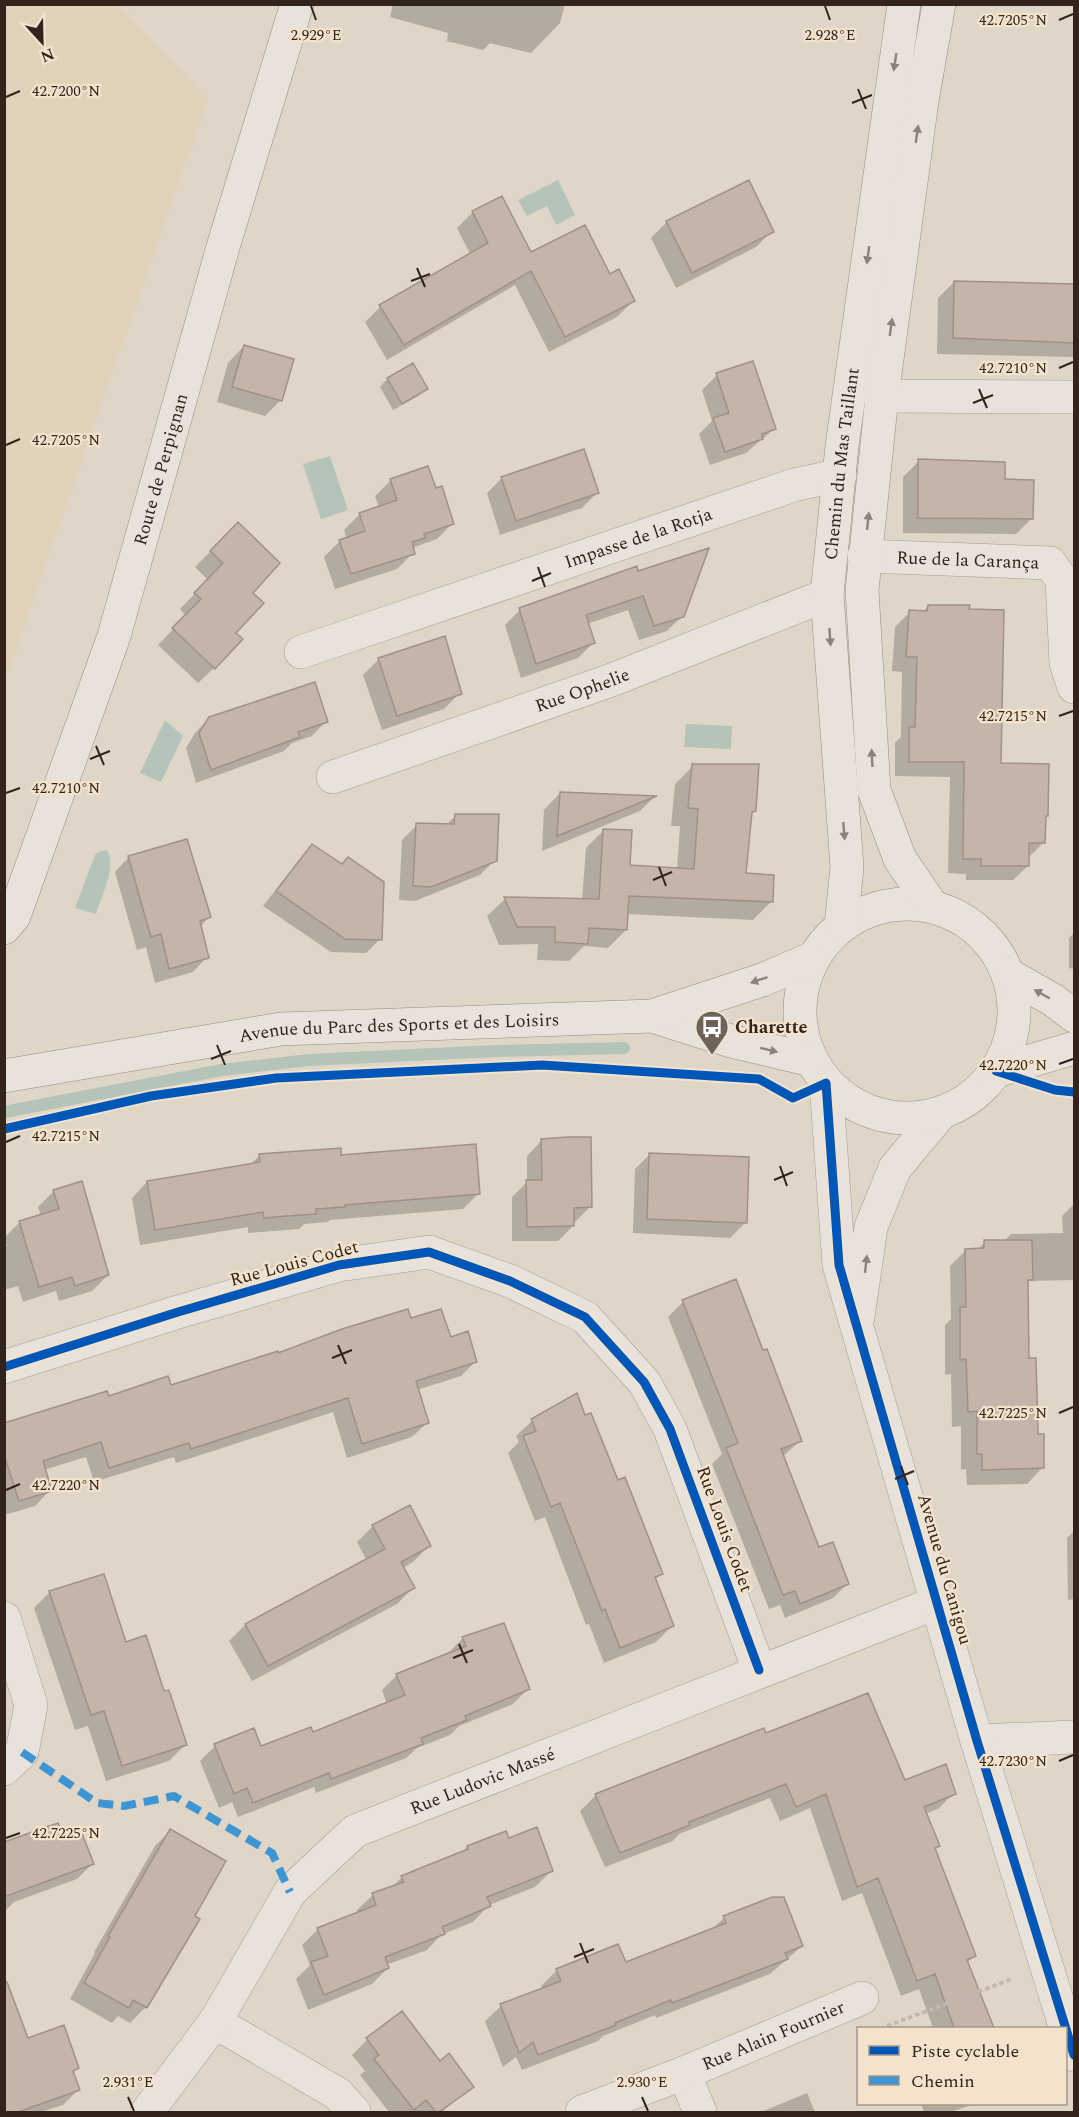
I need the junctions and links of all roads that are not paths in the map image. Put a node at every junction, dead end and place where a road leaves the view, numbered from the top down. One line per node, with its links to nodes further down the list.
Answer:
1 (297, 4): 14 (street, Route de Perpignan)
2 (904, 4): 6 (street, Chemin du Mas Taillant, one-way to 6)
3 (939, 4): 4 (street, Chemin du Mas Taillant, one-way to 3)
4 (882, 396): 5 (street); 7 (street, Chemin du Mas Taillant, one-way to 4)
5 (1074, 397)
6 (840, 475): 8 (street, Chemin du Mas Taillant); 9 (street, Impasse de la Rotja)
7 (864, 556): 10 (street, Rue de la Carança); 12 (street, Chemin du Mas Taillant, one-way to 7)
8 (827, 595): 11 (street, Rue Ophelie); 13 (street, Chemin du Mas Taillant, one-way to 13)
9 (301, 652)
10 (1074, 687)
11 (333, 777)
12 (932, 906): 13 (street); 16 (street)
13 (841, 926): 15 (street)
14 (4, 928)
15 (813, 958): 17 (street, Avenue du Parc des Sports et des Loisirs, one-way to 17); 20 (street)
16 (1009, 975): 18 (street, one-way to 16); 21 (street)
17 (652, 1016): 20 (street, Avenue du Parc des Sports et des Loisirs, one-way to 20); 22 (street, Avenue du Parc des Sports et des Loisirs)
18 (1074, 1016)
19 (1074, 1048): 21 (street)
20 (819, 1071): 23 (street); 24 (street, Avenue du Canigou)
21 (996, 1071): 23 (street)
22 (4, 1076)
23 (941, 1113): 24 (street, Avenue du Canigou, one-way to 23)
24 (857, 1322): 26 (street, Avenue du Canigou)
25 (4, 1367): 28 (street, Rue Louis Codet)
26 (938, 1602): 28 (street, Rue Ludovic Massé); 30 (street, Avenue du Canigou)
27 (4, 1618): 31 (street)
28 (759, 1670): 33 (street, Rue Ludovic Massé)
29 (1074, 1737): 30 (street)
30 (978, 1741): 34 (street, Avenue du Canigou)
31 (4, 1768)
32 (862, 1998): 37 (street, Rue Alain Fournier)
33 (215, 2022): 38 (street, Rue Ludovic Massé); 39 (street)
34 (1066, 2027)
35 (1067, 2032): 36 (street, Avenue du Canigou)
36 (1074, 2055)
37 (684, 2073): 40 (street, Rue Alain Fournier); 41 (street, Rue Alain Fournier)
38 (147, 2112)
39 (354, 2112)
40 (582, 2112)
41 (700, 2112)

